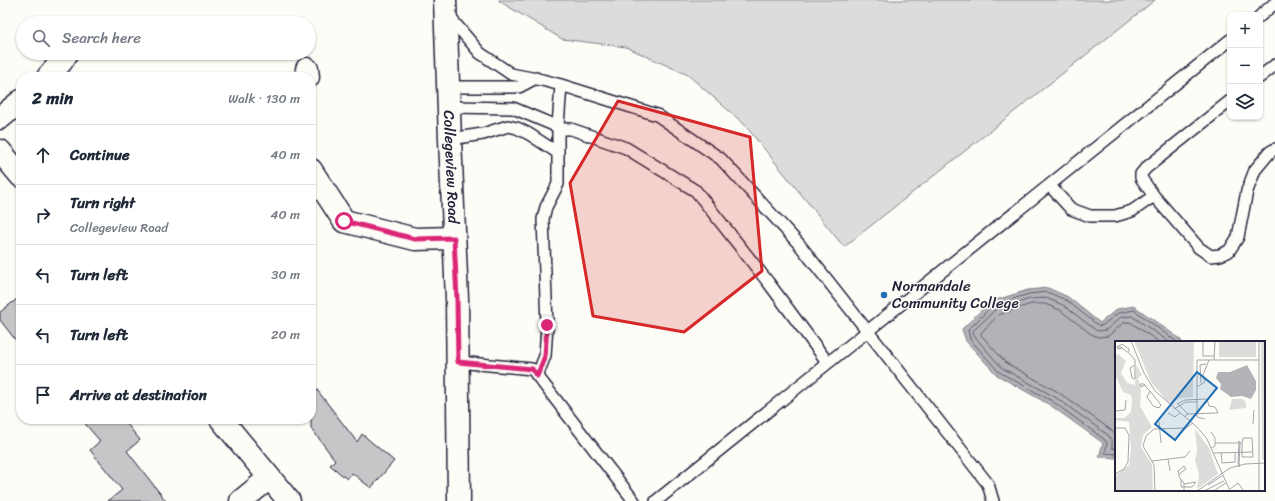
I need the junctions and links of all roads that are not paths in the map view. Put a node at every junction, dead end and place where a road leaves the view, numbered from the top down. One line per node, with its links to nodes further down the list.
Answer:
1 (1275, 4): 3 (lane)
2 (445, 6): 9 (lane); 11 (street, Collegeview Road)
3 (1263, 14)
4 (1227, 42): 22 (lane)
5 (63, 60): 7 (street)
6 (1275, 65): 8 (lane)
7 (52, 72)
8 (1263, 75)
9 (536, 78): 10 (lane); 11 (lane)
10 (560, 85): 15 (lane); 25 (lane)
11 (448, 97): 15 (lane); 16 (street, Collegeview Road)
12 (1227, 103): 23 (lane)
13 (16, 105): 14 (street)
14 (0, 118)
15 (558, 126): 19 (lane); 27 (lane)
16 (450, 139): 19 (lane); 24 (street, Collegeview Road)
17 (1275, 149): 23 (lane)
18 (0, 151): 20 (street)
19 (558, 153): 28 (lane)
20 (16, 170)
21 (316, 178): 24 (street)
22 (1050, 186): 23 (lane); 25 (lane)
23 (1154, 196)
24 (454, 238): 26 (street, Collegeview Road)
25 (867, 332): 27 (lane); 36 (lane)
26 (458, 362): 28 (lane); 33 (street, Collegeview Road)
27 (828, 363): 35 (lane)
28 (537, 376): 34 (lane)
29 (225, 424): 30 (street)
30 (269, 478): 31 (street); 32 (street)
31 (241, 501)
32 (289, 501)
33 (459, 501)
34 (634, 501)
35 (656, 501)
36 (993, 501)

